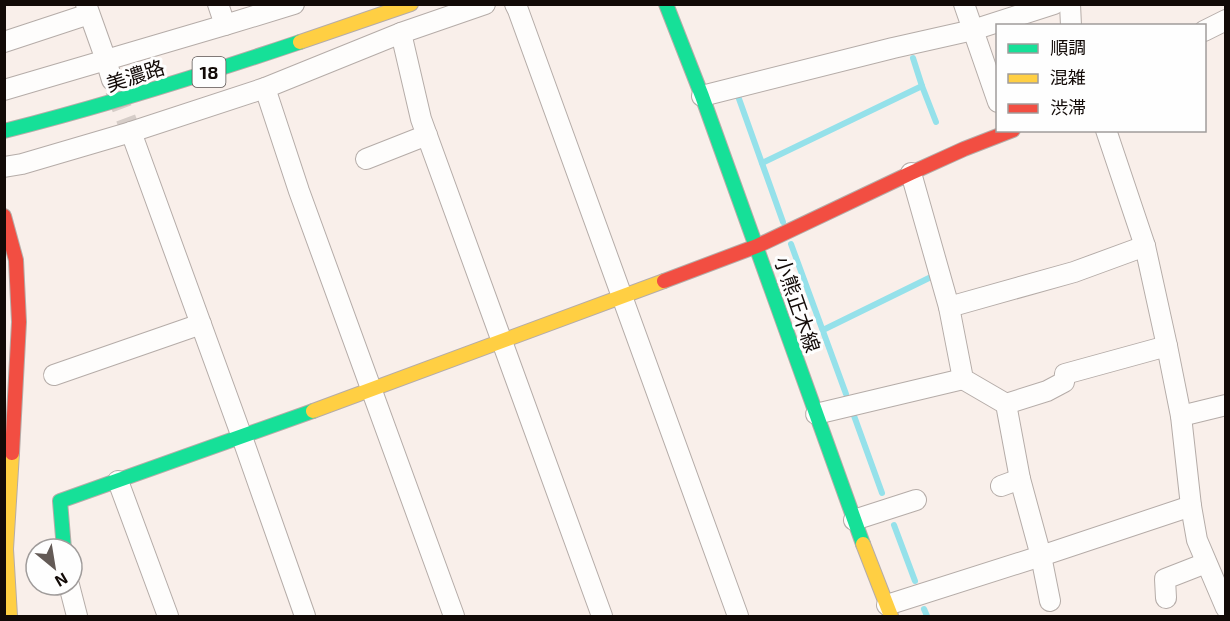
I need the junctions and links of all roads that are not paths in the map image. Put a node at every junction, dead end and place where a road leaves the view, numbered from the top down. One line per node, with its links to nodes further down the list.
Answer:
1 (218, 4): 13 (street)
2 (294, 4): 13 (street)
3 (411, 4): 24 (main road, 美濃路 / 18)
4 (485, 4): 16 (street)
5 (515, 4): 35 (street)
6 (666, 4): 22 (main road, 小熊正木線)
7 (964, 4): 14 (street)
8 (1054, 4): 14 (street)
9 (1070, 4): 12 (street)
10 (88, 9): 17 (street); 18 (street)
11 (1226, 20): 15 (street)
12 (1071, 24)
13 (225, 25): 18 (street)
14 (973, 30): 22 (street); 23 (street)
15 (1206, 30)
16 (401, 33): 20 (street); 28 (street)
17 (4, 42)
18 (106, 60): 19 (street); 21 (street)
19 (111, 80)
20 (265, 88): 25 (street); 42 (street)
21 (4, 90)
22 (702, 96): 33 (main road, 小熊正木線)
23 (996, 96)
24 (4, 131)
25 (131, 132): 30 (street); 37 (street)
26 (1006, 132): 31 (main road)
27 (1107, 132): 34 (street)
28 (427, 135): 29 (street); 38 (street)
29 (366, 159)
30 (4, 167)
31 (911, 173): 33 (main road); 36 (street)
32 (4, 216): 62 (main road)
33 (757, 246): 35 (main road); 45 (main road, 小熊正木線)
34 (1145, 246): 36 (street); 39 (street)
35 (621, 297): 38 (main road); 68 (street)
36 (949, 307): 41 (street)
37 (201, 324): 40 (street); 47 (street)
38 (501, 341): 42 (main road); 67 (street)
39 (1167, 346): 43 (street); 46 (street)
40 (54, 375)
41 (963, 379): 43 (street); 45 (street)
42 (370, 389): 47 (main road); 66 (street)
43 (1006, 405): 48 (street)
44 (1226, 405): 46 (street)
45 (816, 414): 53 (main road, 小熊正木線)
46 (1181, 416): 52 (street)
47 (242, 437): 49 (main road); 65 (street)
48 (1020, 479): 50 (street); 55 (street)
49 (118, 481): 54 (main road); 64 (street)
50 (1001, 486)
51 (916, 500): 53 (street)
52 (1191, 506): 55 (street); 56 (street)
53 (854, 520): 61 (main road, 小熊正木線)
54 (63, 537)
55 (1041, 556): 59 (street); 61 (street)
56 (1206, 563): 58 (street); 60 (street)
57 (72, 597): 63 (street)
58 (1166, 598)
59 (1050, 601)
60 (1226, 608)
61 (889, 611)
62 (10, 616)
63 (77, 616)
64 (168, 616)
65 (305, 616)
66 (454, 616)
67 (602, 616)
68 (738, 616)

